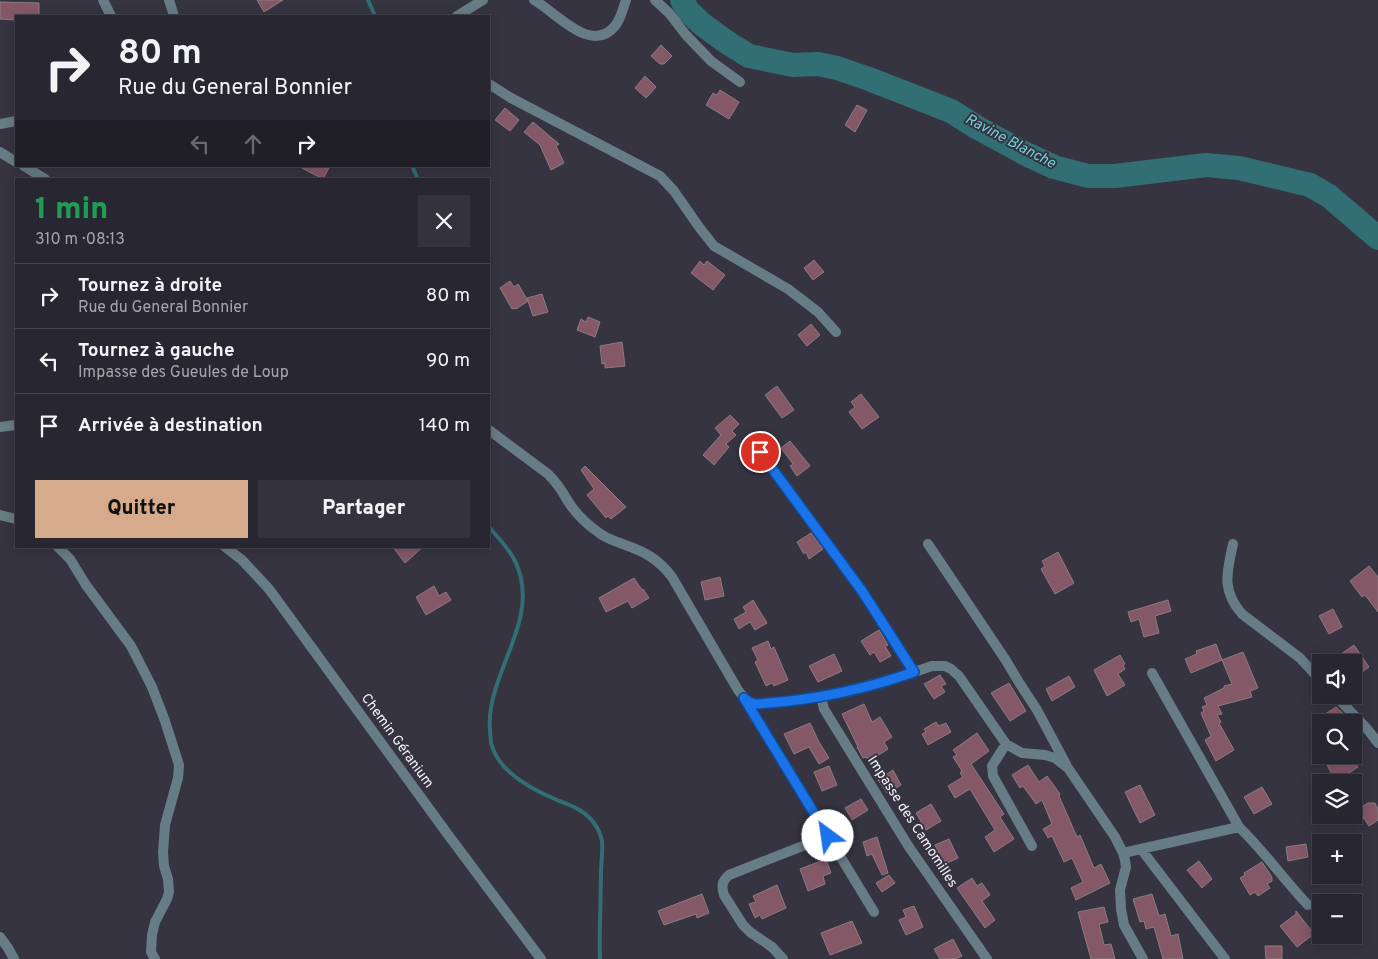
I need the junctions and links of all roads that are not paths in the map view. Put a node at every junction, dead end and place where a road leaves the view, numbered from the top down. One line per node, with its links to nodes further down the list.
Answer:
1 (102, 0): 7 (street)
2 (169, 0): 8 (street)
3 (483, 0): 9 (street)
4 (534, 0): 5 (street)
5 (626, 0)
6 (655, 0): 10 (street)
7 (110, 15)
8 (174, 15)
9 (459, 15)
10 (740, 82)
11 (490, 85): 18 (street)
12 (15, 121): 13 (street)
13 (0, 124)
14 (0, 152): 15 (street)
15 (15, 161)
16 (26, 167): 17 (street)
17 (43, 178)
18 (836, 332)
19 (15, 425): 20 (street)
20 (0, 427)
21 (490, 431): 33 (street)
22 (760, 452): 30 (street)
23 (0, 515): 24 (street)
24 (15, 519)
25 (928, 544): 37 (street)
26 (1232, 544): 29 (street)
27 (59, 548): 47 (street)
28 (227, 548): 48 (street, Chemin Géranium)
29 (1312, 671)
30 (914, 672): 32 (street); 36 (street)
31 (1152, 673): 38 (street)
32 (821, 696): 33 (street); 50 (street, Impasse des Camomilles)
33 (744, 698): 39 (street)
34 (1343, 704): 35 (street)
35 (1378, 743)
36 (1006, 744): 37 (street); 40 (street)
37 (1068, 768): 42 (street)
38 (1239, 827): 41 (street); 43 (street)
39 (828, 836): 44 (street); 49 (street)
40 (1032, 846)
41 (1141, 849): 42 (street); 52 (street)
42 (1123, 853): 51 (street)
43 (1308, 905)
44 (874, 912)
45 (0, 937): 46 (street)
46 (14, 959)
47 (155, 959)
48 (541, 959)
49 (783, 959)
50 (987, 959)
51 (1142, 959)
52 (1225, 959)

